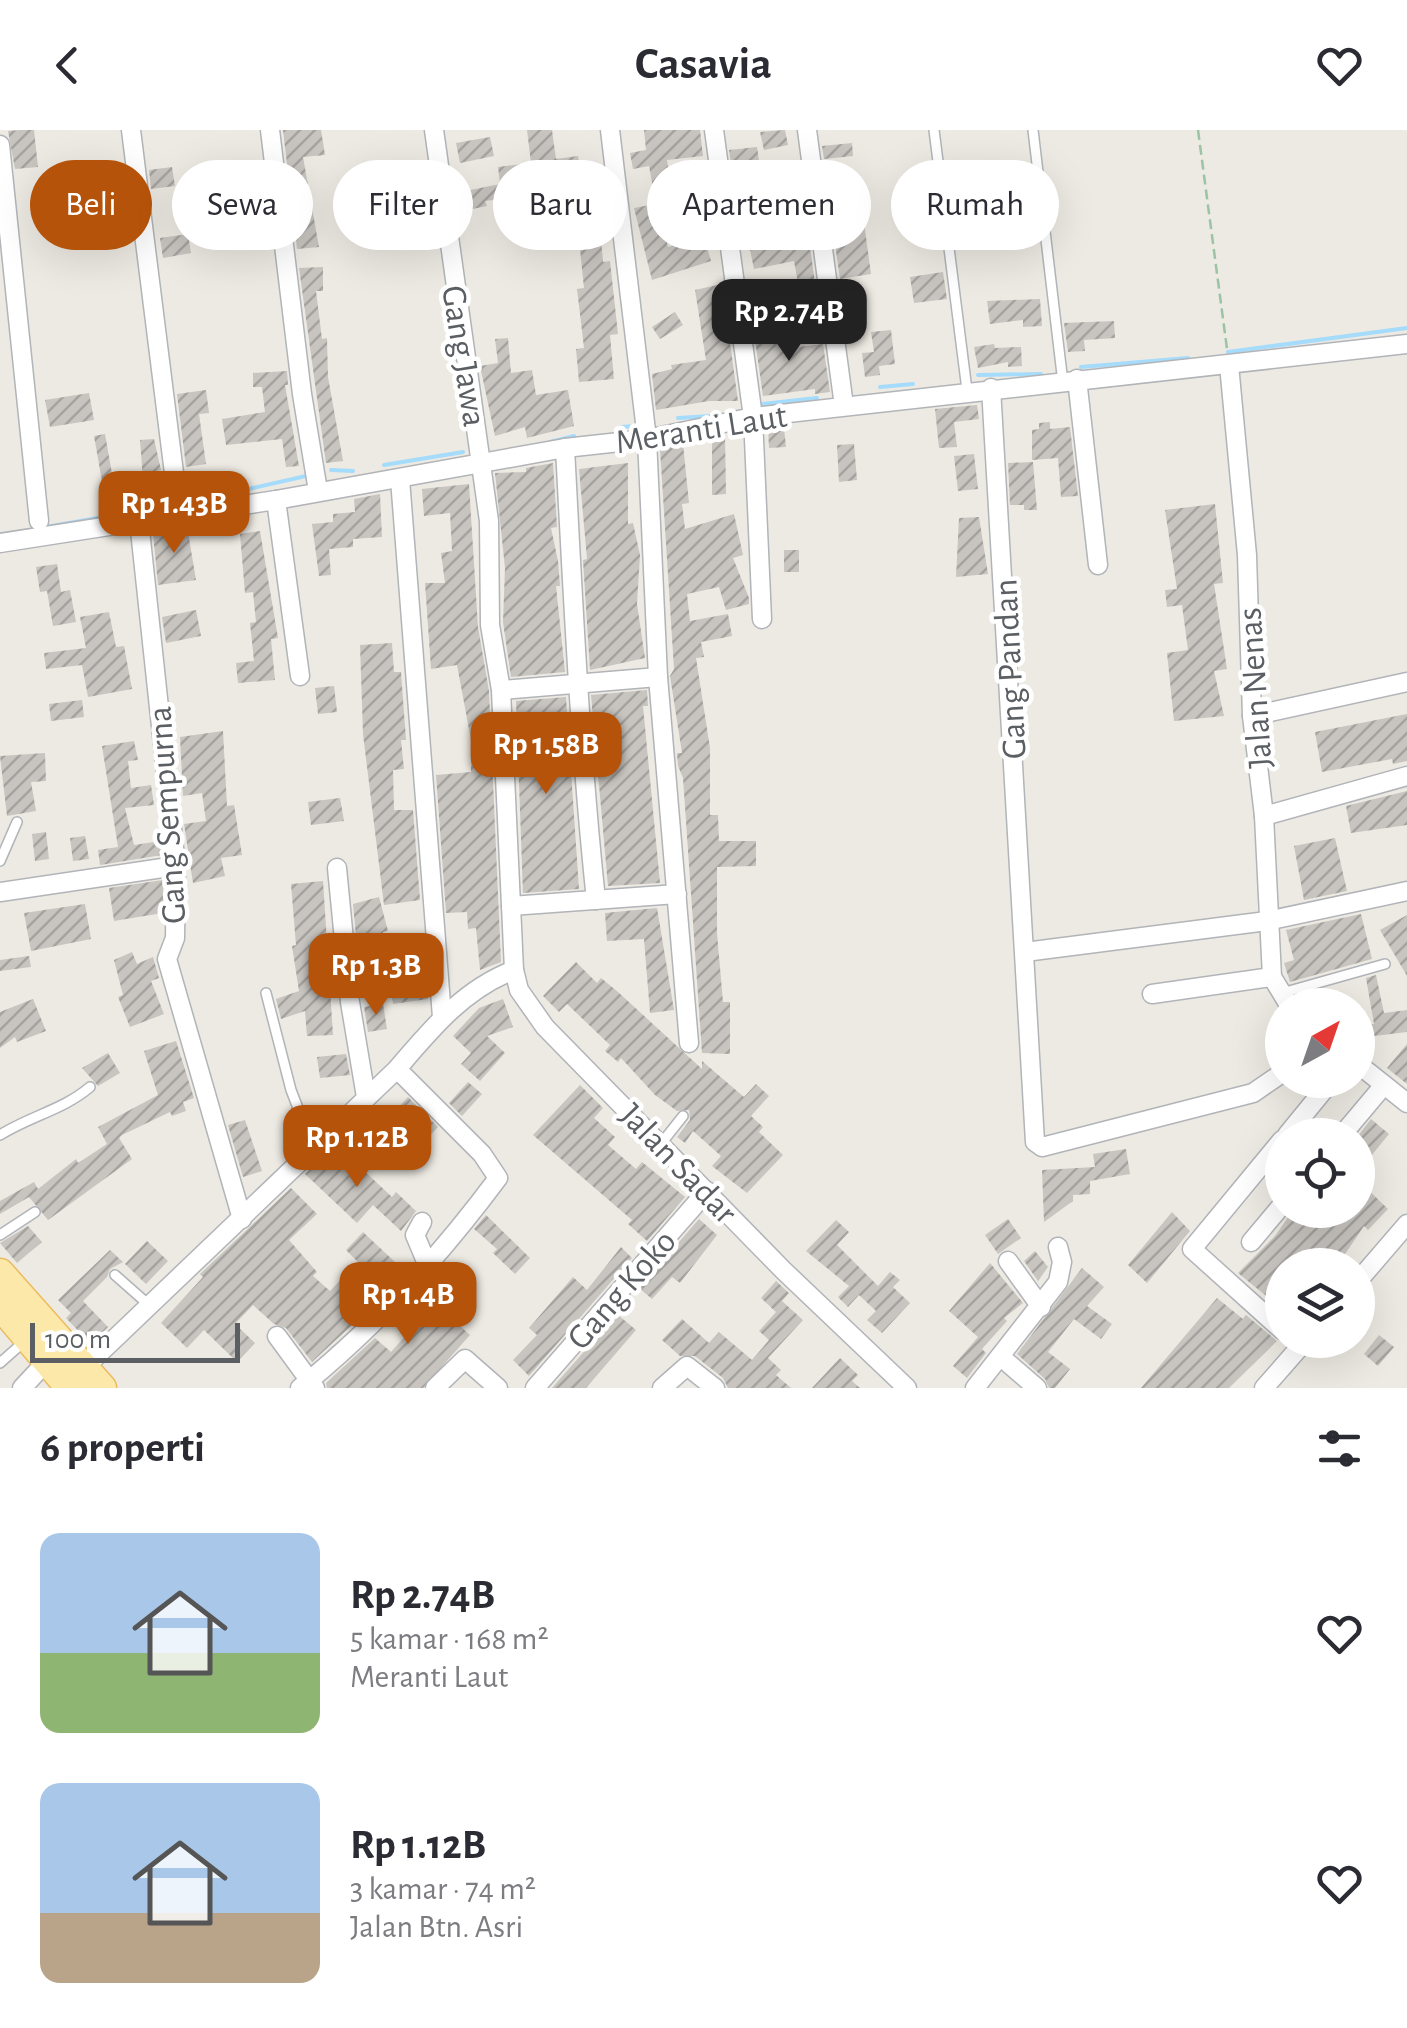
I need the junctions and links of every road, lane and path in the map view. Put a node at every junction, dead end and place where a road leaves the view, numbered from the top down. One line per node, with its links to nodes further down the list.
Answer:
1 (131, 130): 26 (street)
2 (270, 130): 11 (street)
3 (434, 130): 22 (street, Gang Jawa)
4 (610, 130): 20 (street)
5 (714, 130): 19 (street)
6 (807, 130): 18 (street)
7 (934, 130): 17 (lane)
8 (1033, 130): 15 (lane)
9 (1198, 130): 14 (path)
10 (0, 146): 27 (street)
11 (274, 160)
12 (285, 250): 24 (street)
13 (1407, 344): 14 (street, Meranti Laut)
14 (1229, 366): 15 (street, Meranti Laut); 39 (street, Jalan Nenas)
15 (1070, 381): 16 (street, Meranti Laut); 30 (street)
16 (990, 388): 17 (street, Meranti Laut); 52 (street, Gang Pandan)
17 (967, 390): 18 (street, Meranti Laut)
18 (844, 406): 19 (street, Meranti Laut)
19 (752, 417): 20 (street, Meranti Laut); 33 (street)
20 (647, 439): 21 (street, Meranti Laut); 35 (street)
21 (565, 448): 22 (street, Meranti Laut); 36 (street)
22 (482, 463): 23 (street, Meranti Laut); 38 (street, Gang Jawa)
23 (400, 479): 24 (street, Meranti Laut); 60 (street)
24 (318, 491): 25 (street, Meranti Laut)
25 (276, 500): 26 (street, Meranti Laut); 34 (street)
26 (179, 512): 28 (street, Meranti Laut)
27 (40, 521)
28 (139, 521): 29 (street, Meranti Laut); 31 (street, Gang Sempurna)
29 (0, 542)
30 (1098, 566)
31 (149, 610): 32 (street); 44 (street, Gang Sempurna)
32 (131, 618)
33 (762, 619)
34 (300, 676)
35 (658, 677): 36 (street); 48 (street)
36 (582, 682): 38 (street); 49 (street)
37 (1407, 682): 39 (street)
38 (501, 690): 50 (street, Jalan Sadar)
39 (1252, 716): 41 (street, Jalan Nenas)
40 (1407, 776): 41 (street)
41 (1264, 816): 51 (street, Jalan Nenas)
42 (17, 822): 43 (lane)
43 (0, 861)
44 (176, 866): 46 (street); 79 (street, Gang Sempurna)
45 (337, 868): 67 (street)
46 (3, 886)
47 (1407, 890): 51 (street)
48 (677, 894): 49 (street); 61 (street)
49 (596, 900): 50 (street)
50 (511, 906): 54 (street, Jalan Sadar)
51 (1267, 922): 52 (street); 55 (street, Jalan Nenas)
52 (1025, 952): 64 (street, Gang Pandan)
53 (1385, 964): 56 (lane)
54 (514, 970): 60 (street); 74 (street, Jalan Sadar)
55 (1279, 988)
56 (1295, 988)
57 (1265, 992): 59 (street)
58 (266, 993): 75 (lane)
59 (1152, 994)
60 (442, 1017): 62 (street)
61 (689, 1043)
62 (397, 1068): 67 (street); 88 (street)
63 (1375, 1078): 65 (street)
64 (1265, 1085)
65 (1384, 1085): 69 (street); 72 (street)
66 (90, 1087): 73 (lane)
67 (366, 1097): 75 (street)
68 (1317, 1098): 71 (street)
69 (1407, 1103)
70 (683, 1116): 74 (lane)
71 (1301, 1118)
72 (1356, 1118)
73 (0, 1135)
74 (660, 1144): 77 (street, Jalan Sadar)
75 (313, 1147): 79 (street)
76 (1265, 1162): 94 (street)
77 (707, 1191): 106 (street, Gang Koko); 109 (street, Jalan Sadar)
78 (34, 1212): 83 (lane)
79 (242, 1219): 92 (street)
80 (422, 1222): 88 (street)
81 (1407, 1224): 87 (street)
82 (1265, 1225): 84 (street)
83 (0, 1235)
84 (1251, 1242)
85 (1058, 1246): 93 (street)
86 (1008, 1261): 93 (street)
87 (1375, 1261)
88 (428, 1266): 102 (street)
89 (0, 1274): 101 (main road)
90 (115, 1274): 92 (lane)
91 (0, 1305): 96 (main road)
92 (149, 1305): 101 (street)
93 (1040, 1307): 97 (street)
94 (1265, 1315)
95 (278, 1336): 102 (street)
96 (28, 1338): 99 (main road); 100 (lane)
97 (1002, 1358): 110 (street); 111 (street)
98 (1288, 1358): 112 (street)
99 (47, 1362): 101 (main road); 103 (street)
100 (0, 1364)
101 (85, 1381)
102 (308, 1386)
103 (22, 1388)
104 (435, 1388): 105 (street)
105 (498, 1388)
106 (535, 1388)
107 (662, 1388): 108 (street)
108 (715, 1388)
109 (908, 1388)
110 (975, 1388)
111 (1037, 1388)
112 (1264, 1388)

